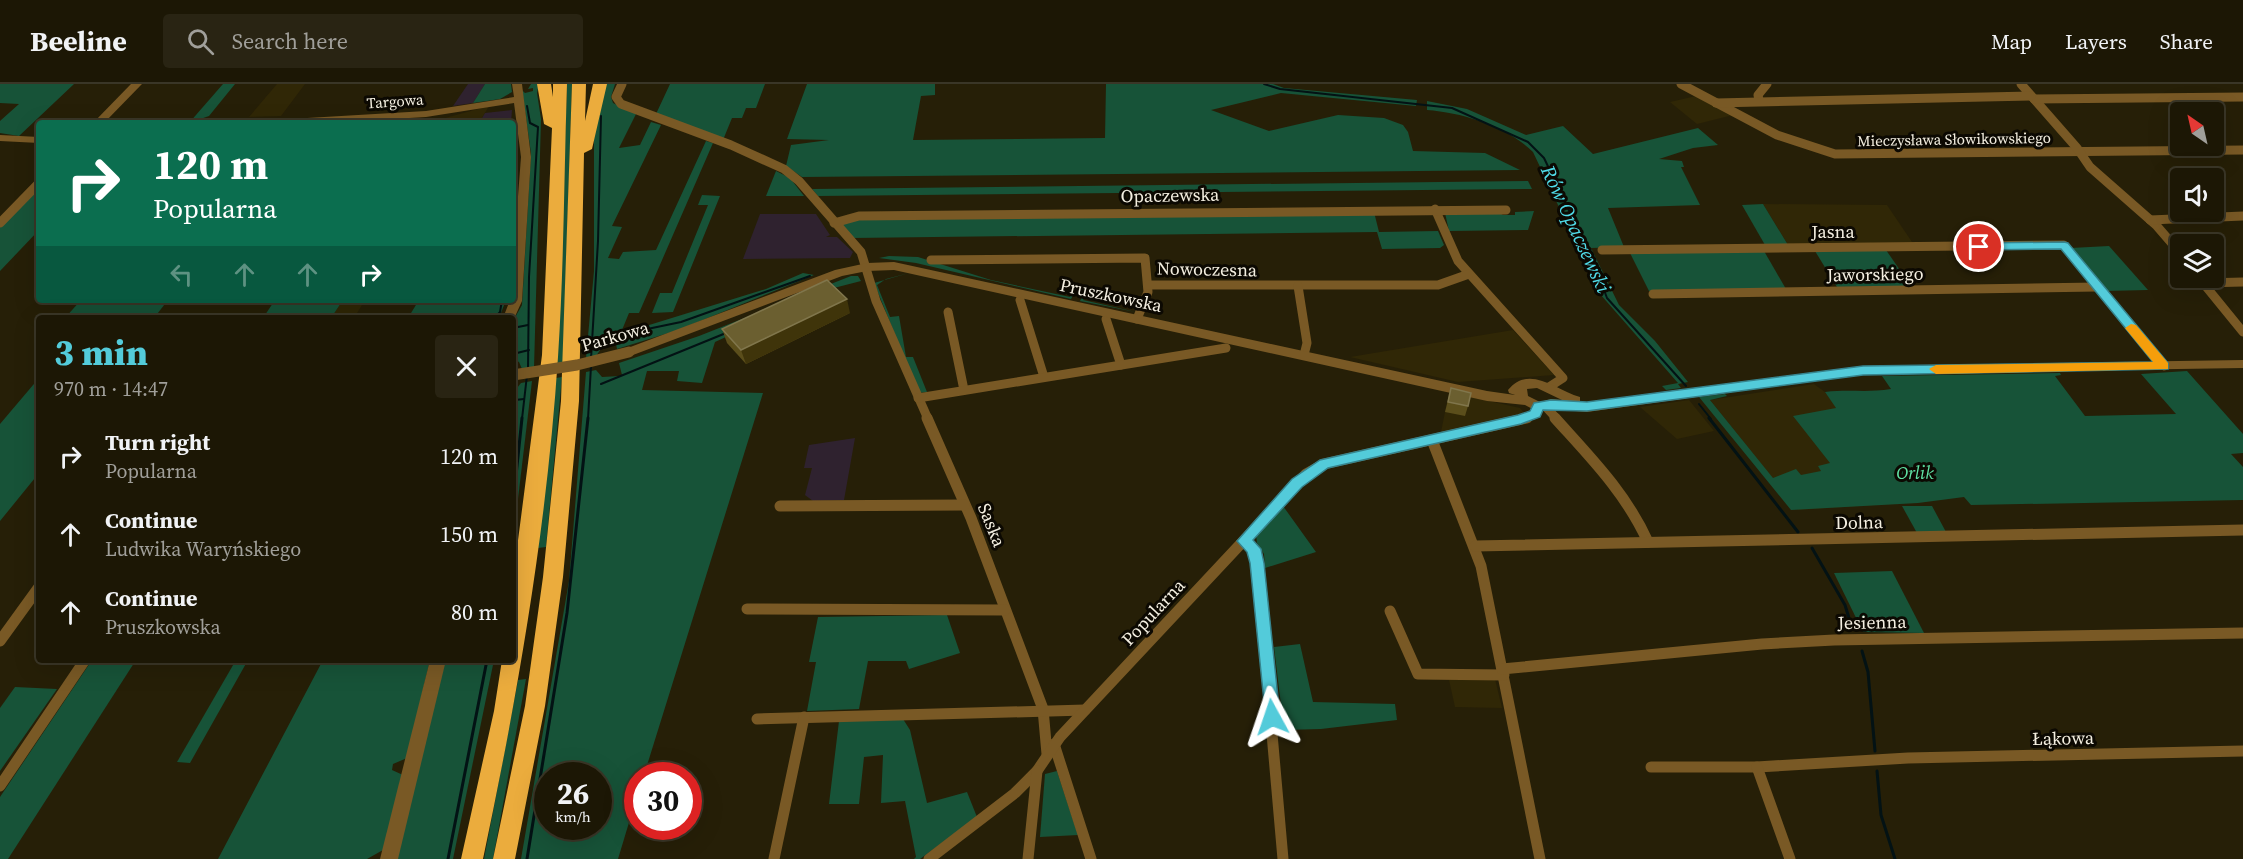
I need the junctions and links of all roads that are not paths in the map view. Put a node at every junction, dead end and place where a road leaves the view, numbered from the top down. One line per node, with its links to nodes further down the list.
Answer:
1 (137, 84): 16 (street)
2 (517, 84): 13 (street)
3 (544, 84): 22 (highway)
4 (560, 84): 22 (highway)
5 (579, 84): 23 (highway)
6 (600, 84): 23 (highway)
7 (622, 84): 30 (street)
8 (1681, 84): 15 (street, Mieczysława Słowikowskiego)
9 (1767, 84): 14 (street)
10 (2021, 84): 12 (street)
11 (2243, 96): 12 (street)
12 (2033, 97): 14 (street); 21 (street)
13 (519, 99): 17 (street, Targowa); 45 (street)
14 (1759, 100): 15 (street)
15 (1716, 103): 21 (street, Mieczysława Słowikowskiego)
16 (102, 120)
17 (324, 120)
18 (0, 138): 19 (street)
19 (36, 140)
20 (2243, 150): 21 (street, Mieczysława Słowikowskiego)
21 (2079, 152): 28 (street)
22 (556, 155): 72 (highway)
23 (578, 176): 91 (highway)
24 (36, 186): 29 (street)
25 (1435, 209): 26 (street, Opaczewska); 30 (street, Opaczewska); 35 (street)
26 (1506, 210)
27 (2243, 216): 28 (street)
28 (2150, 220): 31 (street)
29 (0, 223)
30 (834, 223): 34 (street)
31 (2170, 242)
32 (1602, 249): 40 (street, Jasna)
33 (931, 260): 38 (street, Nowoczesna)
34 (867, 267): 46 (street, Pruszkowska); 48 (street, Pruszkowska); 59 (street, Saska)
35 (1469, 274): 39 (street, Nowoczesna); 60 (street)
36 (2224, 281): 37 (street)
37 (2243, 282)
38 (1148, 285): 39 (street, Nowoczesna); 48 (street)
39 (1298, 286): 51 (street)
40 (2097, 287): 42 (street, Jaworskiego); 54 (street)
41 (2207, 288): 49 (street)
42 (1653, 294)
43 (1020, 300): 56 (street)
44 (948, 312): 57 (street)
45 (511, 315)
46 (723, 317): 55 (street, Parkowa, bridge)
47 (1106, 319): 53 (street)
48 (1137, 319): 51 (street, Pruszkowska)
49 (2243, 332)
50 (1226, 348): 53 (street)
51 (1304, 355): 58 (street, Pruszkowska)
52 (2243, 364): 54 (street)
53 (1121, 365): 56 (street)
54 (2164, 366): 60 (street)
55 (516, 375)
56 (1044, 377): 57 (street)
57 (964, 390): 59 (street)
58 (1522, 394): 60 (street); 60 (street)
59 (918, 398): 62 (street, Saska)
60 (1547, 399): 61 (street, Popularna); 66 (street)
61 (1431, 440): 65 (street, Popularna); 67 (street)
62 (964, 505): 63 (street); 70 (street, Saska)
63 (780, 506)
64 (2243, 530): 66 (street, Dolna)
65 (1244, 541): 80 (street, Popularna); 96 (street)
66 (1648, 543): 67 (street, Dolna)
67 (1475, 546): 78 (street)
68 (36, 591): 74 (street)
69 (747, 609): 70 (street)
70 (1005, 610): 79 (street, Saska)
71 (1390, 611): 78 (street, Jesienna)
72 (516, 629)
73 (2243, 633): 78 (street, Jesienna)
74 (0, 641)
75 (83, 663): 88 (street)
76 (437, 663): 89 (street)
77 (512, 663): 90 (highway)
78 (1503, 672): 97 (street)
79 (1043, 710): 80 (street); 81 (street); 83 (street, Saska)
80 (1086, 710): 83 (street, Popularna)
81 (804, 717): 82 (street); 92 (street)
82 (758, 719)
83 (1051, 749): 87 (street, Popularna); 95 (street, Saska)
84 (2243, 752): 86 (street, Łąkowa)
85 (1651, 767): 86 (street, Łąkowa)
86 (1757, 767): 98 (street)
87 (1037, 771): 93 (street, Popularna); 94 (street)
88 (0, 786)
89 (389, 859)
90 (472, 859)
91 (504, 859)
92 (774, 859)
93 (929, 859)
94 (1028, 859)
95 (1091, 859)
96 (1283, 859)
97 (1540, 859)
98 (1790, 859)

